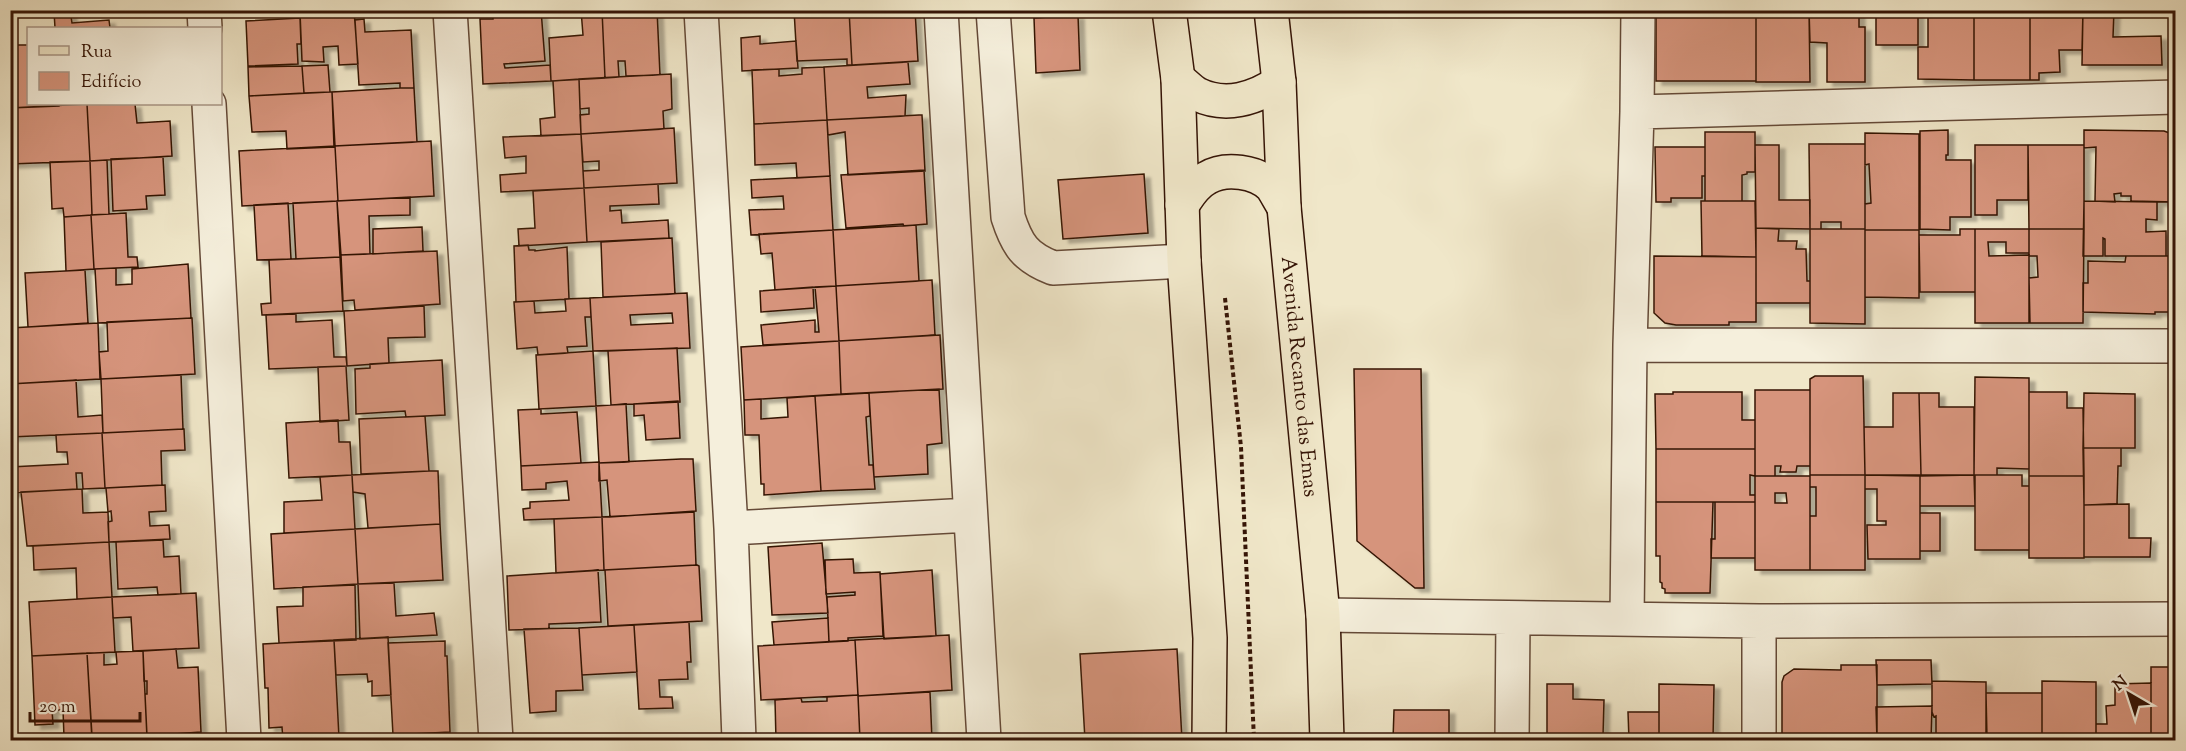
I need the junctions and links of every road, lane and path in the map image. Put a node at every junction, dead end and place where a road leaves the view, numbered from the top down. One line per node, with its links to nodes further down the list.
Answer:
1 (204, 10): 9 (street)
2 (450, 10): 29 (street)
3 (701, 10): 22 (street)
4 (941, 10): 21 (street)
5 (993, 10): 17 (street)
6 (1169, 10): 10 (main road)
7 (1271, 10): 11 (main road, Avenida Recanto das Emas)
8 (1638, 10): 14 (street)
9 (205, 27)
10 (1178, 79): 11 (main road); 15 (main road)
11 (1278, 82): 16 (main road, Avenida Recanto das Emas)
12 (2175, 97): 14 (street)
13 (209, 105): 28 (street)
14 (1637, 112): 19 (street)
15 (1182, 205): 16 (main road); 17 (main road)
16 (1284, 207): 23 (main road, Avenida Recanto das Emas)
17 (1184, 261): 32 (main road)
18 (1225, 296): 33 (path)
19 (1630, 345): 20 (street); 25 (street)
20 (2175, 346)
21 (970, 515): 22 (street); 31 (street)
22 (731, 528): 30 (street)
23 (1323, 615): 24 (street); 34 (main road, Avenida Recanto das Emas)
24 (1514, 618): 25 (street); 35 (street)
25 (1627, 619): 27 (street)
26 (2175, 619): 27 (street)
27 (1759, 621): 36 (street)
28 (244, 741)
29 (496, 741)
30 (739, 741)
31 (984, 741)
32 (1209, 741)
33 (1254, 741)
34 (1327, 741)
35 (1512, 741)
36 (1759, 741)

